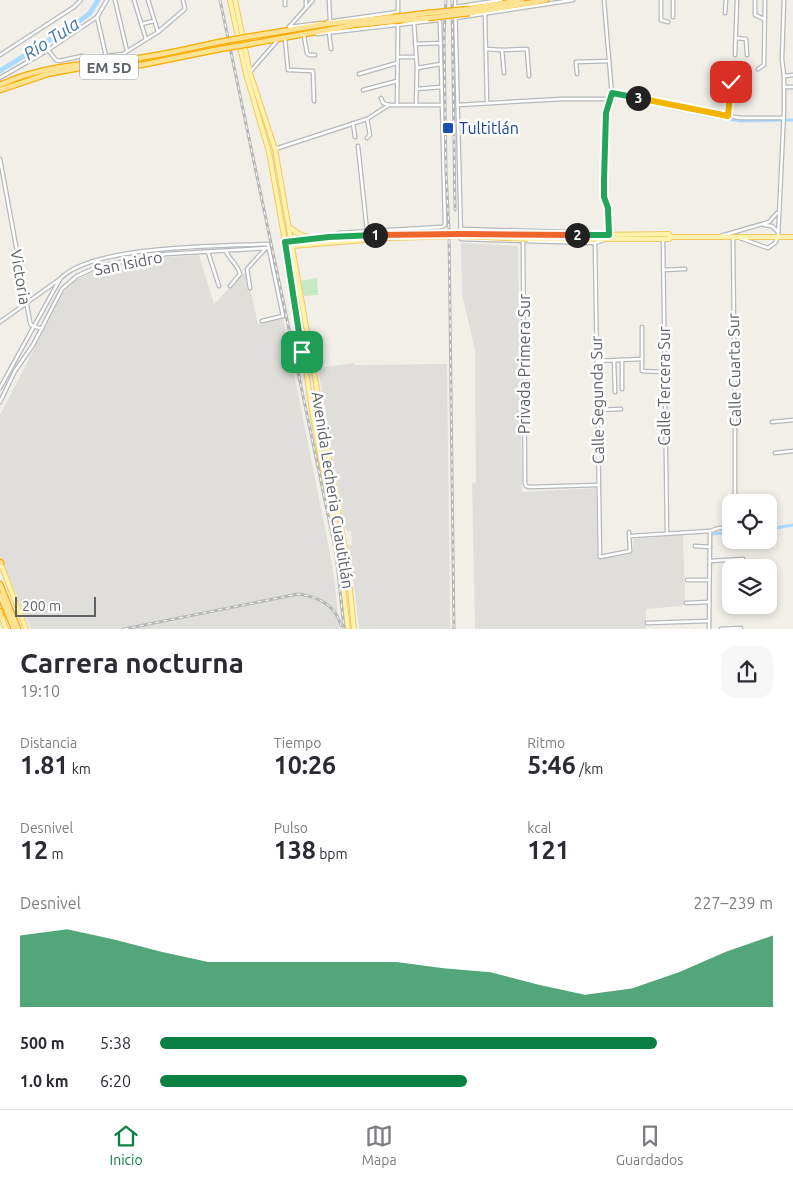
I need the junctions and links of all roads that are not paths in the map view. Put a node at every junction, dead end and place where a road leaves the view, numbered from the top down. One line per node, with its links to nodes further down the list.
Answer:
1 (81, 0): 58 (street)
2 (107, 0): 35 (street)
3 (115, 0): 57 (street)
4 (134, 0): 44 (street)
5 (148, 0): 39 (street)
6 (183, 0): 45 (street)
7 (230, 0): 70 (main road, Avenida Lecheria Cuautitlán)
8 (235, 0): 70 (main road, Avenida Lecheria Cuautitlán)
9 (285, 0): 28 (street)
10 (306, 0): 30 (street)
11 (313, 0): 30 (street)
12 (329, 0): 40 (street)
13 (398, 0): 32 (street)
14 (455, 0): 29 (street)
15 (501, 0): 27 (street)
16 (522, 0): 31 (highway, EM 5D)
17 (546, 0): 31 (highway, EM 5D)
18 (573, 0): 34 (street)
19 (604, 0): 65 (street)
20 (661, 0): 43 (street)
21 (673, 0): 36 (street)
22 (726, 0): 33 (street)
23 (737, 0): 48 (street)
24 (755, 0): 38 (street)
25 (766, 0): 38 (street)
26 (784, 0): 75 (street)
27 (483, 1): 29 (street)
28 (285, 5)
29 (456, 7): 37 (street)
30 (306, 8): 40 (street)
31 (469, 11): 41 (highway, EM 5D, bridge)
32 (398, 12): 40 (street); 41 (street)
33 (726, 13)
34 (484, 14): 37 (street); 53 (street)
35 (96, 17): 54 (street); 62 (street)
36 (674, 17)
37 (456, 18): 98 (street)
38 (764, 19): 69 (street)
39 (154, 21): 44 (street); 45 (street)
40 (330, 21)
41 (395, 21): 42 (street); 46 (street); 63 (street); 80 (highway, EM 5D, bridge); 87 (highway, EM 5D, bridge)
42 (414, 22): 51 (street); 52 (street)
43 (668, 22)
44 (141, 24): 49 (street)
45 (158, 32): 49 (street)
46 (329, 32): 47 (street); 55 (street)
47 (304, 36): 50 (street); 59 (street)
48 (736, 38): 60 (street); 61 (street)
49 (146, 39): 57 (street)
50 (286, 39): 70 (street); 92 (street)
51 (415, 44): 52 (street); 64 (street)
52 (441, 44): 67 (street)
53 (486, 48): 56 (street); 93 (street)
54 (48, 50): 62 (street); 77 (street)
55 (331, 50)
56 (502, 50): 71 (street); 74 (street)
57 (127, 51): 62 (street)
58 (0, 55)
59 (315, 55)
60 (735, 55)
61 (747, 55)
62 (106, 56)
63 (398, 57): 64 (street); 66 (street)
64 (416, 57): 68 (street)
65 (610, 61): 73 (street); 89 (street)
66 (398, 63): 72 (street); 79 (street)
67 (441, 64): 68 (street); 81 (street)
68 (417, 68): 84 (street)
69 (758, 68)
70 (248, 73): 106 (main road, Avenida Lecheria Cuautitlán); 126 (main road, Avenida Lecheria Cuautitlán)
71 (504, 73)
72 (359, 74)
73 (577, 74)
74 (529, 76)
75 (784, 76): 76 (street); 82 (street)
76 (793, 76)
77 (0, 78)
78 (746, 80): 86 (street)
79 (396, 81): 85 (street); 95 (street)
80 (0, 85)
81 (441, 87): 84 (street); 97 (street)
82 (784, 87): 83 (street); 101 (street)
83 (793, 87)
84 (417, 89): 96 (street)
85 (363, 90)
86 (729, 91): 88 (street); 99 (street)
87 (0, 92)
88 (744, 92)
89 (612, 93): 91 (street); 99 (street)
90 (381, 98): 94 (street)
91 (611, 99): 93 (street); 119 (street)
92 (314, 101)
93 (487, 103): 98 (street)
94 (389, 105): 95 (street); 100 (street)
95 (397, 105): 96 (street)
96 (416, 105): 97 (street)
97 (442, 105): 112 (street)
98 (457, 105): 111 (street)
99 (728, 116): 101 (street)
100 (367, 118): 102 (street); 104 (street)
101 (783, 118): 108 (street)
102 (353, 123): 103 (street); 106 (street)
103 (355, 137)
104 (367, 138)
105 (358, 146): 112 (street)
106 (275, 149): 110 (main road, Avenida Lecheria Cuautitlán)
107 (0, 159): 140 (street, Victoria)
108 (778, 212): 109 (street); 113 (street)
109 (761, 225): 113 (street); 120 (street)
110 (289, 227): 123 (main road); 125 (main road, Avenida Lecheria Cuautitlán)
111 (460, 229): 114 (street); 127 (street)
112 (368, 231): 117 (street)
113 (778, 234): 121 (main road); 121 (street); 122 (main road)
114 (576, 235): 118 (main road); 119 (main road)
115 (389, 236): 117 (main road); 118 (main road, bridge); 129 (main road)
116 (671, 236): 119 (main road); 120 (main road); 124 (main road)
117 (329, 237): 123 (main road)
118 (528, 237): 119 (main road)
119 (608, 237): 124 (main road); 128 (street)
120 (718, 237): 121 (main road)
121 (735, 237): 162 (street, Calle Cuarta Sur)
122 (793, 237)
123 (313, 238): 125 (main road)
124 (663, 239): 135 (street, Calle Tercera Sur)
125 (291, 241): 126 (main road); 129 (main road, Avenida Lecheria Cuautitlán)
126 (285, 242): 130 (main road, Avenida Lecheria Cuautitlán)
127 (523, 242): 128 (street); 161 (street, Privada Primera Sur)
128 (595, 243): 149 (street, Calle Segunda Sur)
129 (292, 246): 130 (main road); 186 (main road, Avenida Lecheria Cuautitlán)
130 (286, 247): 185 (main road, Avenida Lecheria Cuautitlán)
131 (267, 248): 132 (street, San Isidro); 136 (street, San Isidro); 139 (street); 142 (street)
132 (226, 251): 133 (street, San Isidro); 138 (street)
133 (208, 252): 137 (street); 145 (street, San Isidro)
134 (685, 269): 135 (street)
135 (663, 270): 150 (street, Calle Tercera Sur)
136 (60, 279): 140 (street); 143 (street, San Isidro)
137 (219, 286)
138 (230, 286)
139 (250, 288)
140 (26, 303): 141 (street); 143 (street, Victoria)
141 (0, 322)
142 (262, 322)
143 (34, 326): 145 (street, Victoria); 151 (street, San Isidro)
144 (642, 327): 146 (street)
145 (42, 329): 154 (street, San Isidro)
146 (642, 359): 148 (street); 150 (street)
147 (614, 360): 148 (street); 149 (street); 153 (street)
148 (622, 360): 152 (street)
149 (597, 361): 155 (street, Calle Segunda Sur)
150 (664, 372): 165 (street, Calle Tercera Sur)
151 (0, 388)
152 (622, 389)
153 (615, 392)
154 (0, 402)
155 (597, 410): 156 (street); 161 (street, Calle Segunda Sur)
156 (621, 410)
157 (793, 420): 158 (street)
158 (772, 422)
159 (793, 451): 160 (street)
160 (775, 453)
161 (598, 485): 165 (street, Calle Segunda Sur)
162 (735, 494)
163 (722, 528): 164 (street)
164 (710, 531): 165 (street); 167 (street)
165 (667, 534)
166 (695, 546): 167 (street)
167 (710, 546): 169 (street)
168 (722, 560): 169 (street)
169 (710, 561): 172 (street)
170 (0, 562): 184 (main road)
171 (687, 580): 172 (street)
172 (710, 580): 175 (street)
173 (0, 584): 183 (highway)
174 (0, 595): 182 (highway)
175 (709, 602): 176 (street); 178 (street)
176 (686, 603)
177 (0, 613): 181 (main road)
178 (709, 622): 179 (street); 187 (street)
179 (647, 623)
180 (741, 628): 189 (street)
181 (6, 629)
182 (14, 629)
183 (18, 629)
184 (26, 629)
185 (348, 629)
186 (354, 629)
187 (709, 629)
188 (721, 629): 189 (street)
189 (728, 629)

